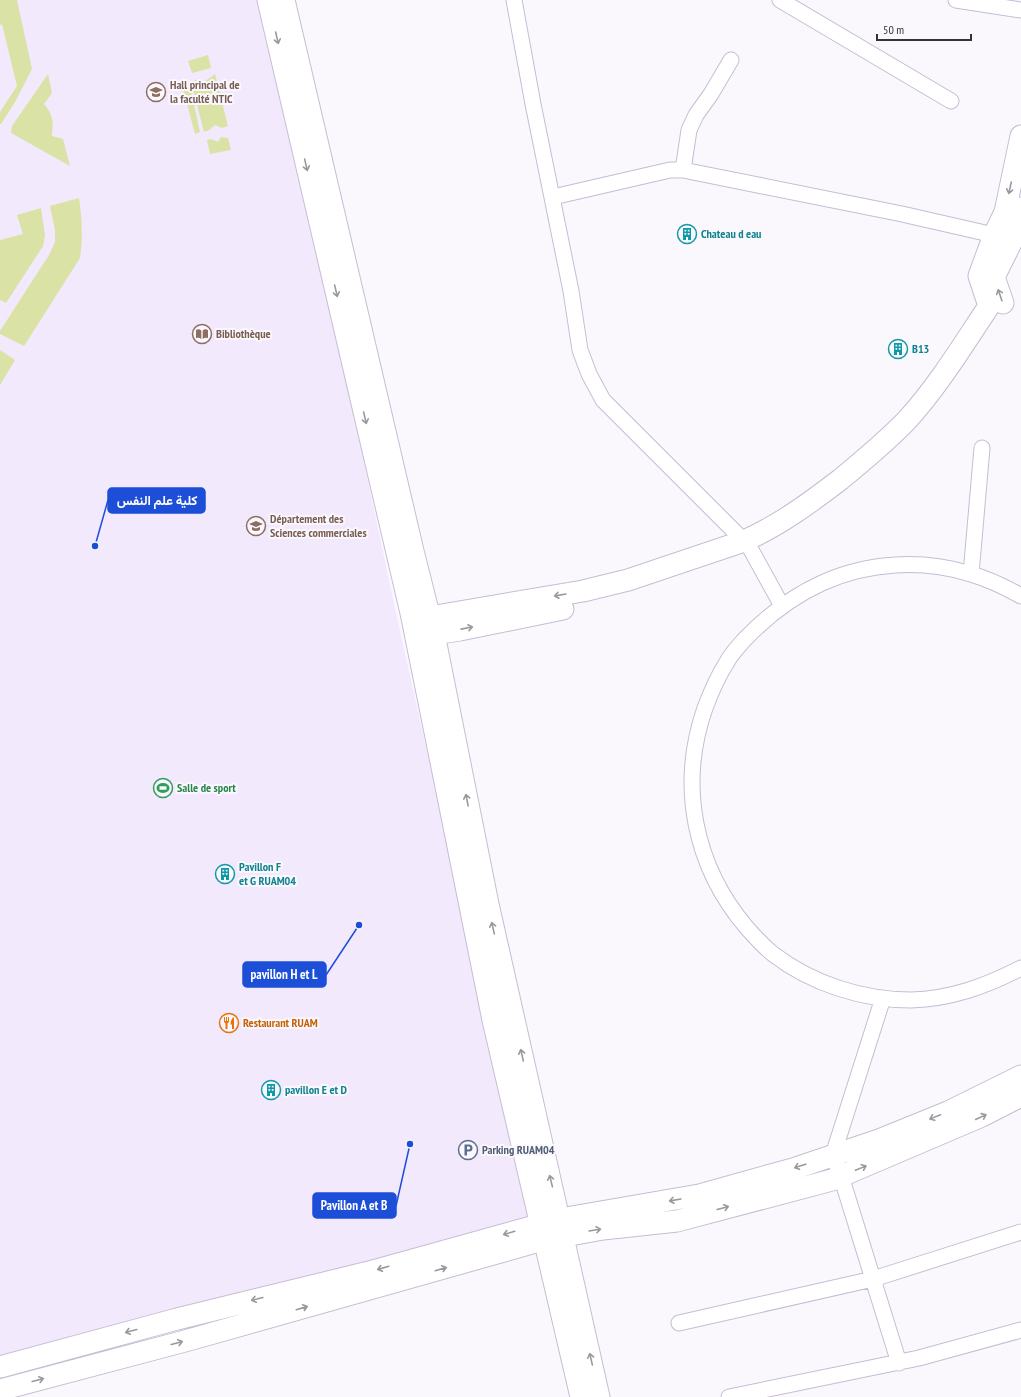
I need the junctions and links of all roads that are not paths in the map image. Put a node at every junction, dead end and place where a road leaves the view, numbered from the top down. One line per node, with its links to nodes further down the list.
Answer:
1 (268, 0): 19 (main road, one-way to 19)
2 (284, 0): 19 (main road)
3 (514, 0): 11 (street)
4 (780, 0): 8 (street)
5 (956, 0): 6 (street)
6 (1021, 10)
7 (731, 60): 10 (street)
8 (951, 101)
9 (1021, 136): 13 (main road, one-way to 13)
10 (682, 170): 11 (street); 13 (street)
11 (553, 197): 15 (street)
12 (1021, 208): 13 (main road)
13 (1009, 241): 15 (main road)
14 (982, 448): 16 (street)
15 (747, 545): 18 (street); 19 (main road)
16 (971, 574): 17 (street); 18 (street)
17 (1021, 596)
18 (782, 606): 21 (street)
19 (426, 627): 26 (main road)
20 (1021, 968): 21 (street)
21 (883, 998): 24 (street)
22 (1021, 1076): 24 (main road, one-way to 24)
23 (1021, 1096): 25 (main road, one-way to 23)
24 (833, 1155): 25 (street); 26 (main road, one-way to 26)
25 (841, 1176): 26 (main road, one-way to 25); 28 (street)
26 (552, 1230): 32 (main road, one-way to 32); 33 (main road, one-way to 26); 34 (main road); 35 (main road, one-way to 26)
27 (1021, 1232): 28 (street)
28 (873, 1279): 29 (street); 31 (street)
29 (679, 1323)
30 (1021, 1330): 31 (street)
31 (899, 1363): 36 (street)
32 (0, 1367)
33 (0, 1390)
34 (581, 1397)
35 (600, 1397)
36 (729, 1397)

